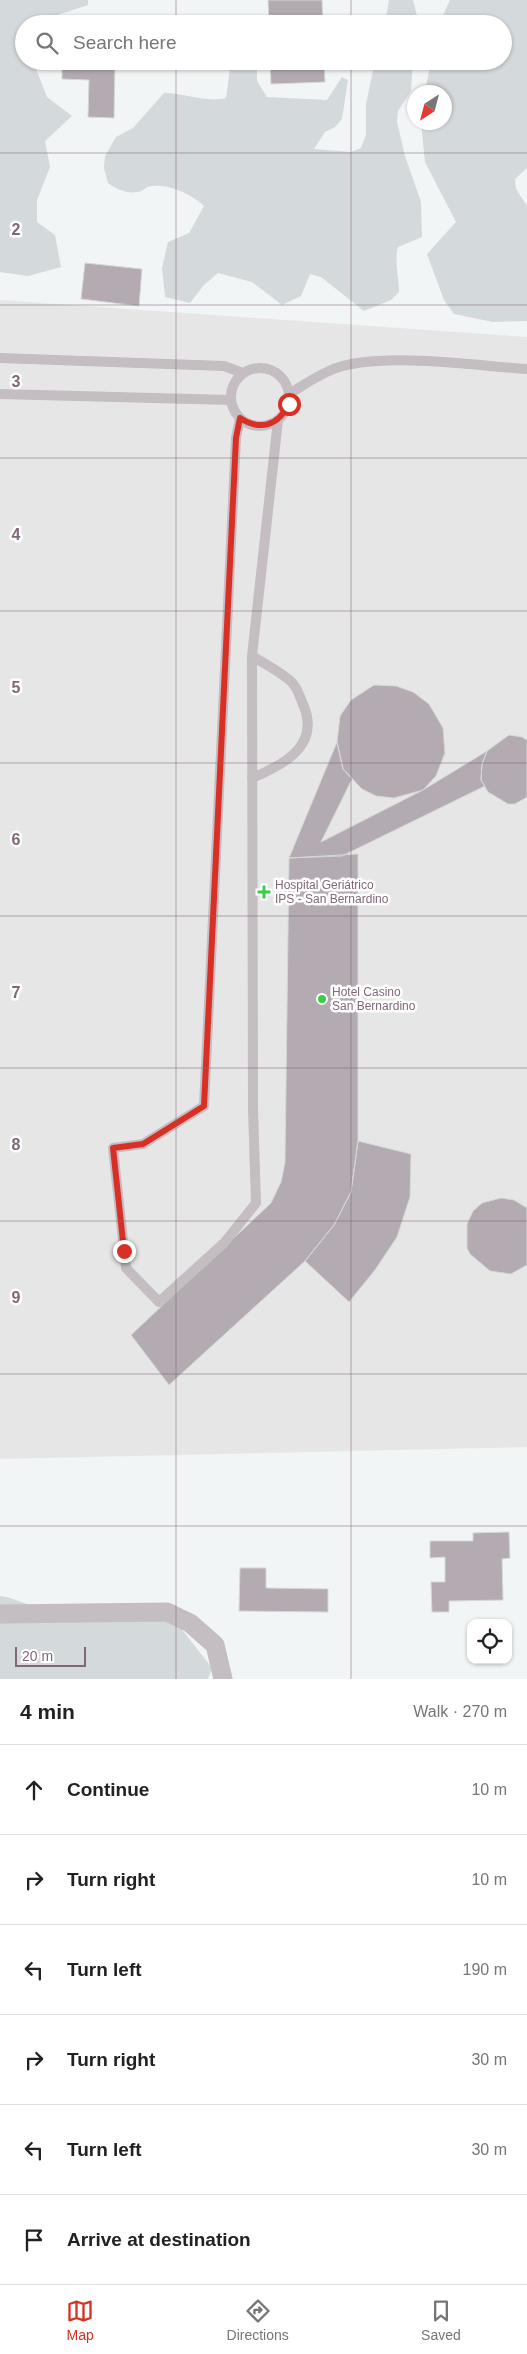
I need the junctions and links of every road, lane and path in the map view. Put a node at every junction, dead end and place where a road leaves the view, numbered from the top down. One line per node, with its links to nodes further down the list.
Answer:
1 (0, 358): 3 (lane)
2 (527, 369): 5 (lane)
3 (243, 373): 5 (lane); 6 (lane)
4 (0, 394): 6 (lane)
5 (289, 394): 8 (lane)
6 (231, 400): 7 (lane)
7 (240, 418): 8 (lane); 10 (lane)
8 (278, 420): 9 (lane)
9 (252, 656): 10 (lane); 10 (lane)
10 (252, 778)
11 (0, 1614): 12 (street)
12 (223, 1679)

